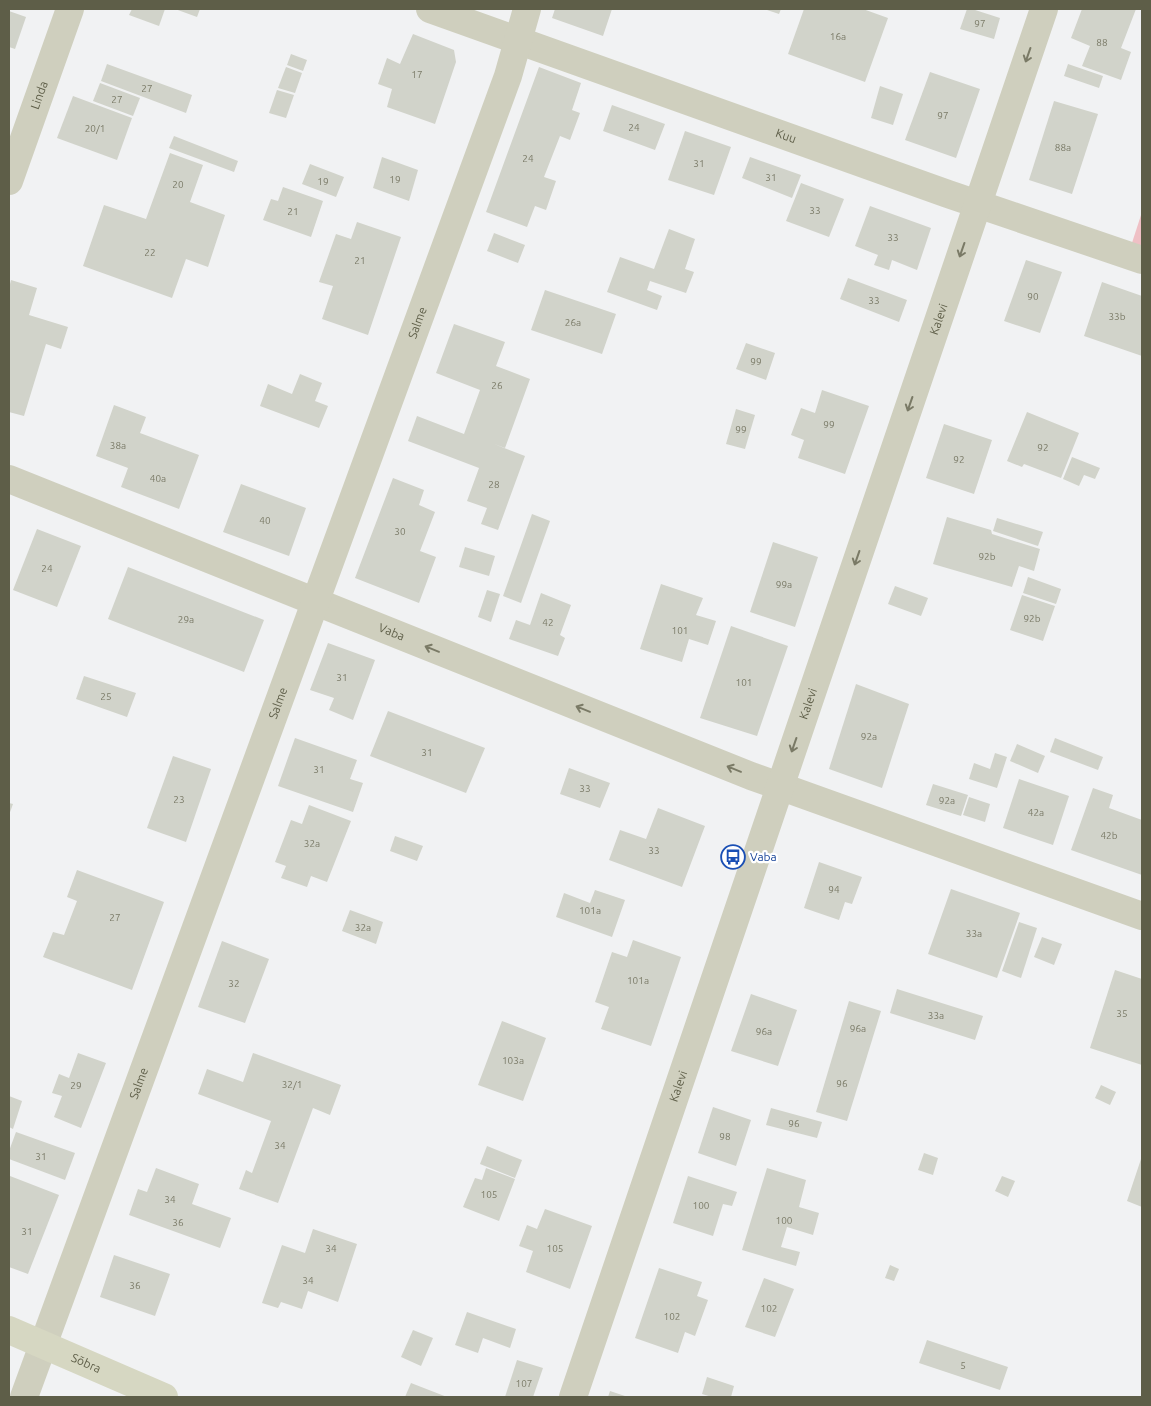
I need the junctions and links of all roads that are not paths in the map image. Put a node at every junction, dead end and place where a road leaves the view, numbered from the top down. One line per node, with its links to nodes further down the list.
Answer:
1 (70, 9): 6 (street, Linda)
2 (430, 9): 5 (street, Kuu)
3 (527, 9): 5 (street, Salme)
4 (1044, 9): 7 (street, Kalevi, one-way to 7)
5 (518, 40): 7 (street, Kuu); 10 (street, Salme)
6 (9, 181)
7 (977, 204): 8 (street, Kuu); 11 (street, Kalevi, one-way to 11)
8 (1142, 260)
9 (9, 479): 10 (street, Vaba)
10 (316, 602): 11 (street, Vaba, one-way to 10); 14 (street, Salme)
11 (780, 787): 12 (street, Vaba); 17 (street, Kalevi)
12 (1142, 916)
13 (9, 1330): 14 (street, Sõbra)
14 (44, 1346): 15 (street, Salme); 16 (street, Sõbra)
15 (24, 1397)
16 (164, 1397)
17 (572, 1397)

